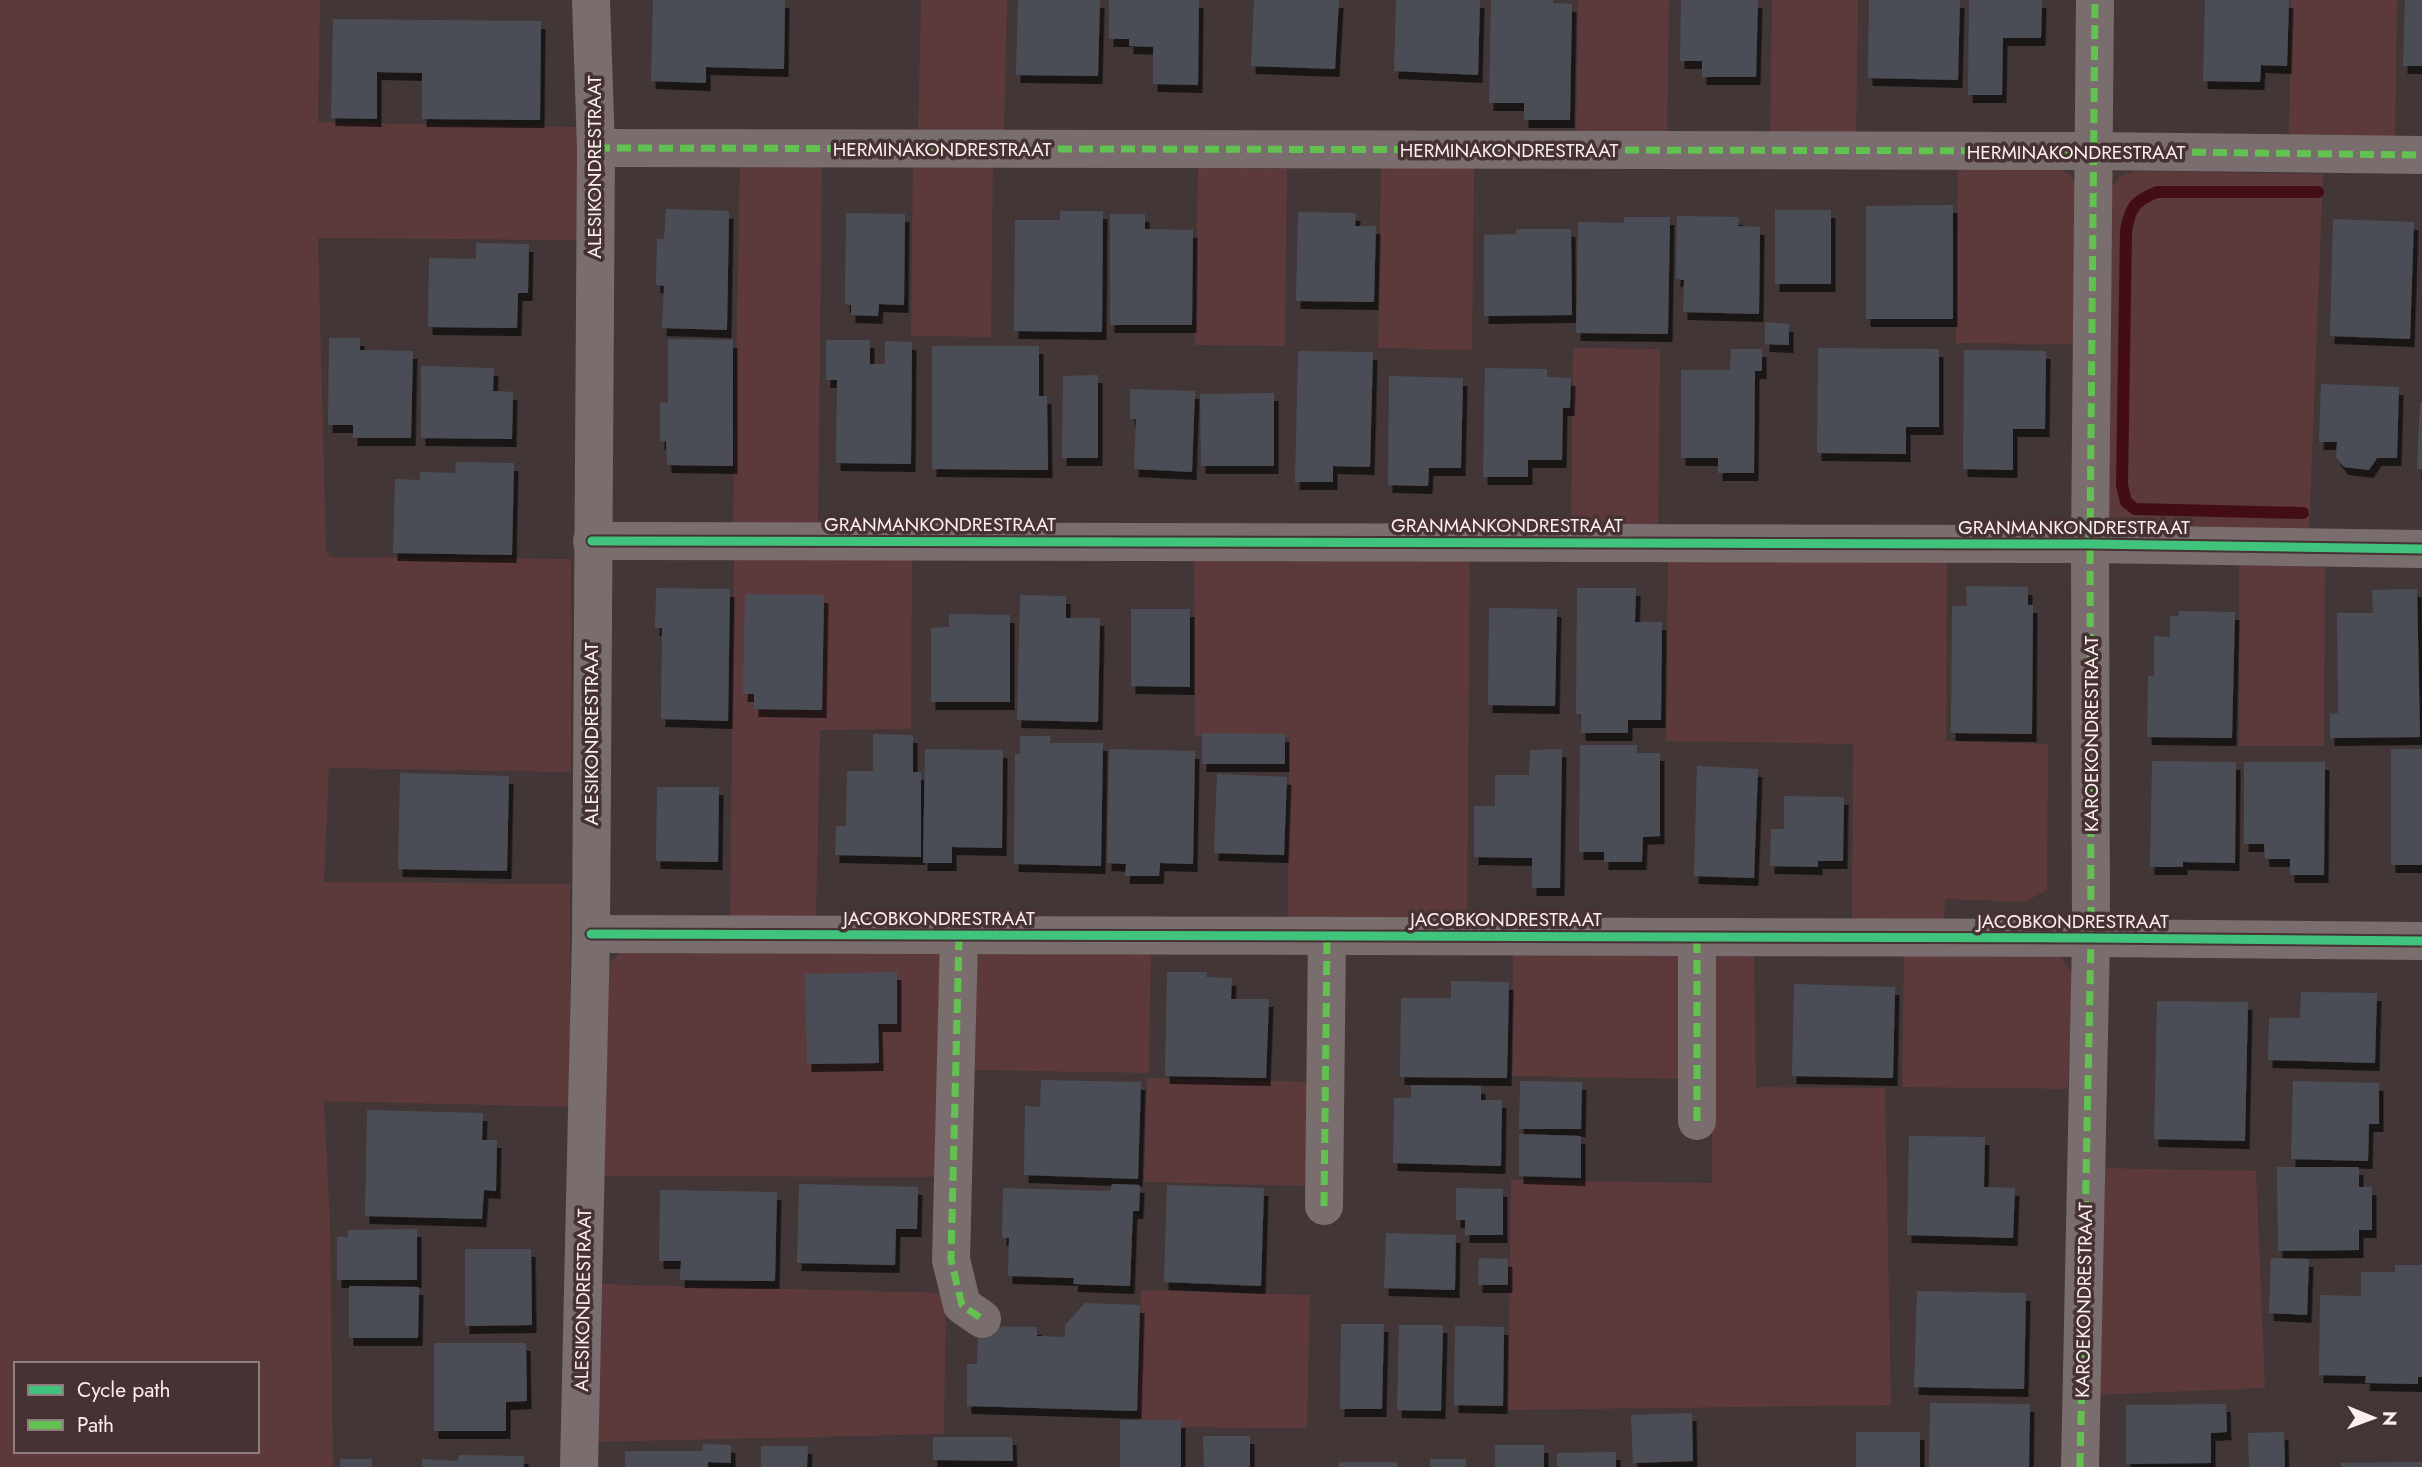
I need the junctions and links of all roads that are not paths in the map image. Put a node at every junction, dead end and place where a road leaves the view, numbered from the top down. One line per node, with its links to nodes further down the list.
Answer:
1 (592, 0): 3 (street, ALESIKONDRESTRAAT)
2 (2095, 0): 4 (street, KAROEKONDRESTRAAT)
3 (596, 148): 4 (street, HERMINAKONDRESTRAAT); 6 (street, ALESIKONDRESTRAAT)
4 (2093, 151): 5 (street, HERMINAKONDRESTRAAT); 7 (street, KAROEKONDRESTRAAT)
5 (2422, 155)
6 (592, 541): 7 (street, GRANMANKONDRESTRAAT); 9 (street, ALESIKONDRESTRAAT)
7 (2090, 544): 8 (street, GRANMANKONDRESTRAAT); 13 (street, KAROEKONDRESTRAAT)
8 (2422, 549)
9 (591, 934): 10 (street, JACOBKONDRESTRAAT); 18 (street, ALESIKONDRESTRAAT)
10 (959, 936): 11 (street, JACOBKONDRESTRAAT); 17 (street, JACOBKONDRESTRAAT)
11 (1327, 936): 12 (street, JACOBKONDRESTRAAT); 16 (street)
12 (1698, 937): 13 (street, JACOBKONDRESTRAAT); 15 (street)
13 (2091, 938): 14 (street, JACOBKONDRESTRAAT); 19 (street, KAROEKONDRESTRAAT)
14 (2422, 941)
15 (1697, 1121)
16 (1324, 1206)
17 (982, 1319)
18 (579, 1467)
19 (2080, 1467)

